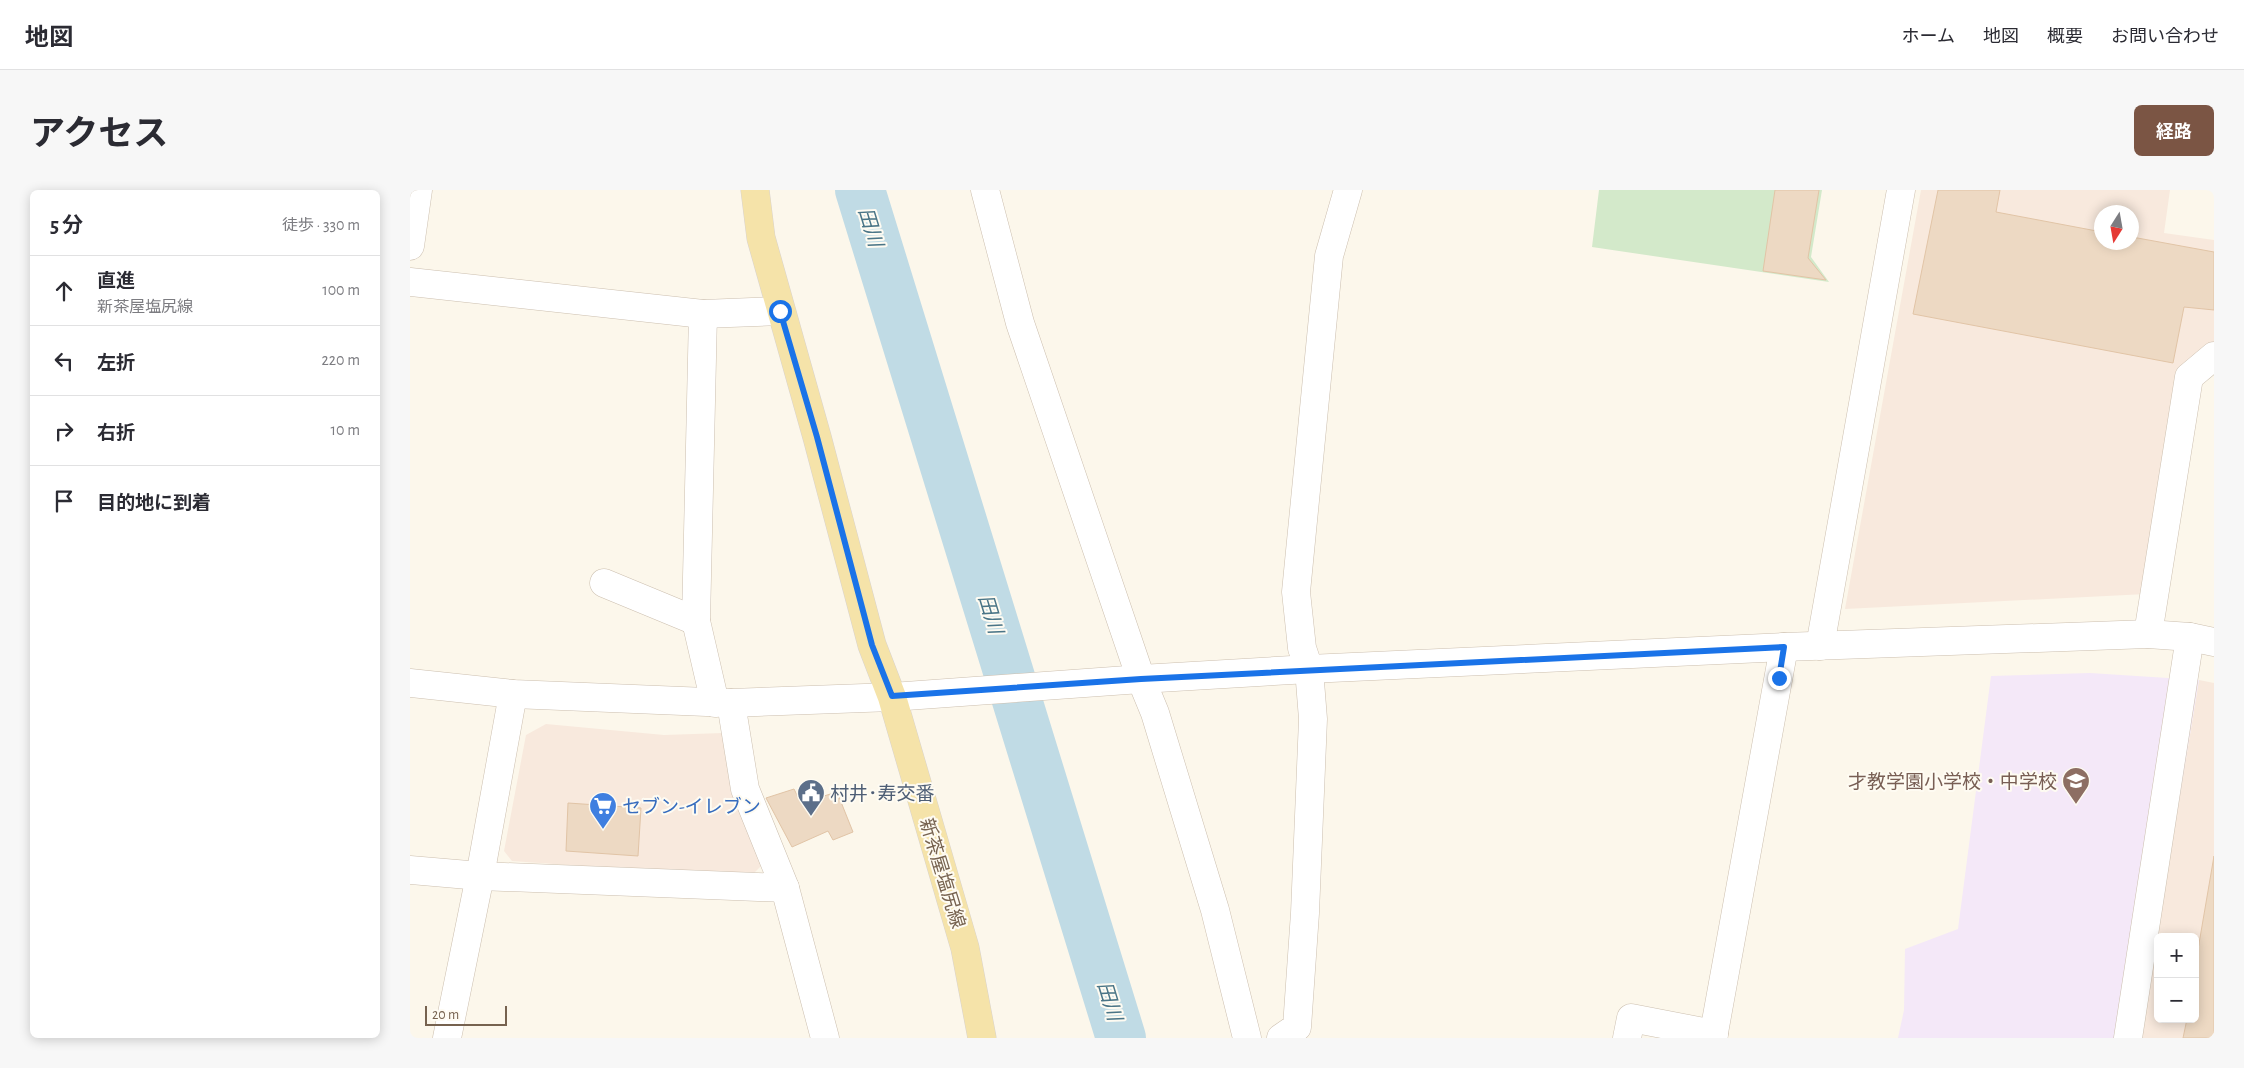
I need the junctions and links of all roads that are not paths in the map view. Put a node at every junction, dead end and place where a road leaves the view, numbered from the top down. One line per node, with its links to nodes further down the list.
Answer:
1 (418, 190): 6 (street)
2 (755, 190): 8 (main road, 新茶屋塩尻線)
3 (985, 190): 18 (street)
4 (1348, 190): 17 (street)
5 (1901, 190): 15 (street)
6 (410, 246)
7 (410, 282): 9 (street)
8 (780, 311): 9 (street); 21 (main road, 新茶屋塩尻線)
9 (703, 314): 12 (street)
10 (2214, 356): 13 (street)
11 (604, 583): 12 (street)
12 (696, 620): 22 (street)
13 (2148, 634): 14 (street); 15 (street)
14 (2202, 640): 33 (street)
15 (1820, 646): 16 (street)
16 (1784, 647): 17 (street); 26 (street)
17 (1309, 669): 18 (street); 31 (street)
18 (1141, 679): 21 (street); 30 (street)
19 (410, 683): 20 (street)
20 (513, 694): 22 (street); 24 (street)
21 (892, 696): 22 (street); 29 (main road, 新茶屋塩尻線)
22 (723, 703): 25 (street)
23 (410, 870): 24 (street)
24 (480, 876): 25 (street); 27 (street)
25 (785, 888): 28 (street)
26 (1714, 1036): 32 (street)
27 (447, 1038)
28 (825, 1038)
29 (982, 1038)
30 (1247, 1038)
31 (1281, 1038)
32 (1627, 1038)
33 (2128, 1038)

